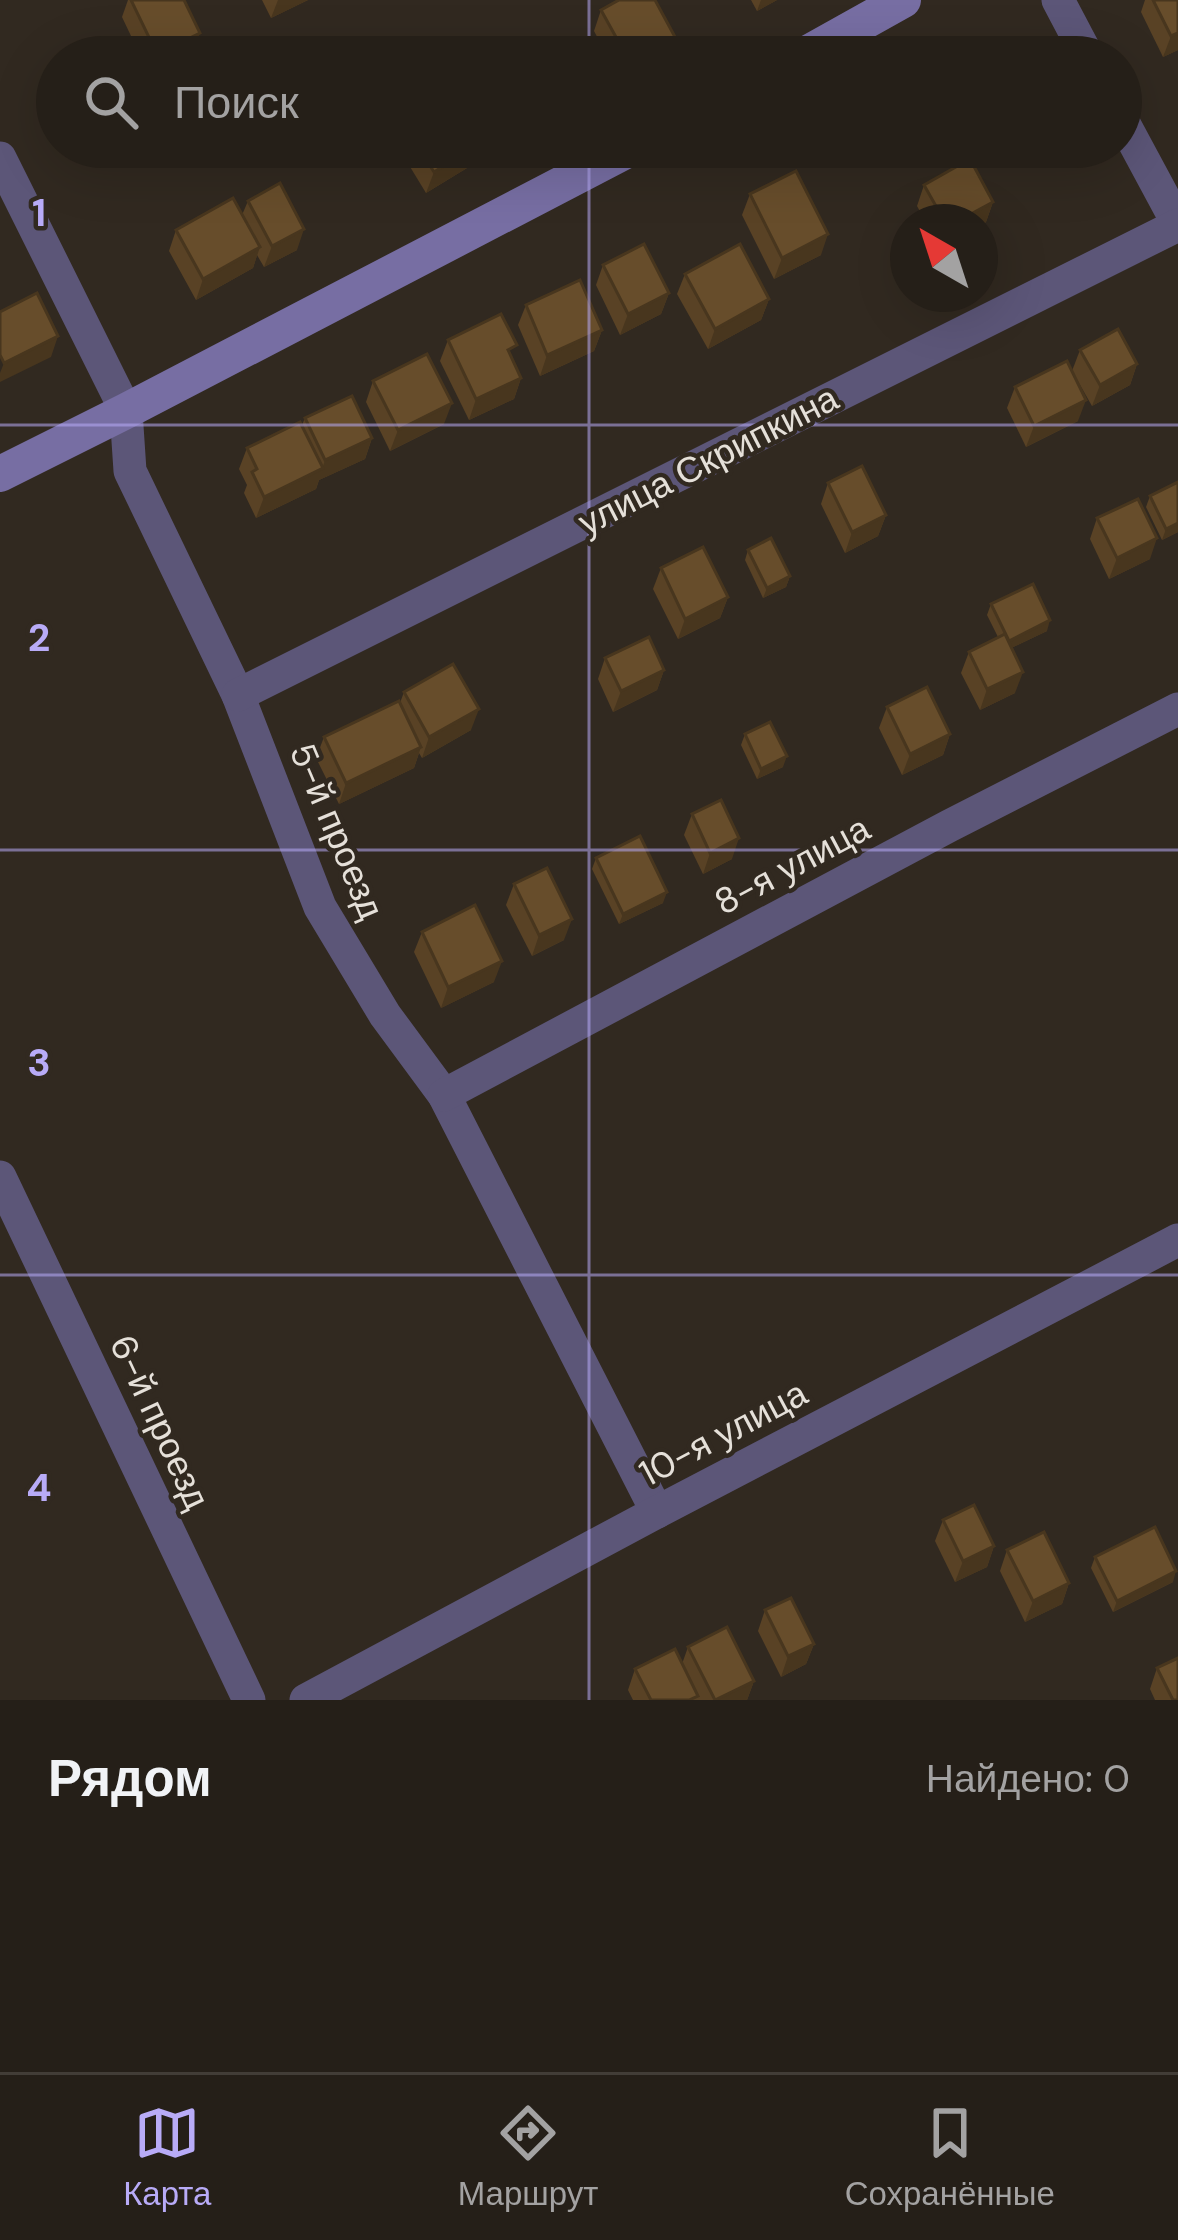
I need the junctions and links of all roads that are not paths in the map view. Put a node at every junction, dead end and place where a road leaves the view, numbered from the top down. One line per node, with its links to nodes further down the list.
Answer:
1 (903, 0): 3 (street)
2 (1058, 0): 4 (street)
3 (839, 36)
4 (1077, 36)
5 (1142, 157): 8 (street)
6 (0, 158): 9 (street, 5-й проезд)
7 (593, 168): 9 (street)
8 (1178, 225): 11 (street, улица Скрипкина)
9 (126, 412): 10 (street); 11 (street, 5-й проезд)
10 (0, 474)
11 (238, 695): 13 (street, 5-й проезд)
12 (1178, 709): 13 (street, 8-я улица)
13 (444, 1095): 16 (street, 5-й проезд)
14 (0, 1177): 17 (street, 6-й проезд)
15 (1178, 1240): 16 (street, 10-я улица)
16 (657, 1512): 18 (street, 10-я улица)
17 (249, 1700)
18 (306, 1700)

